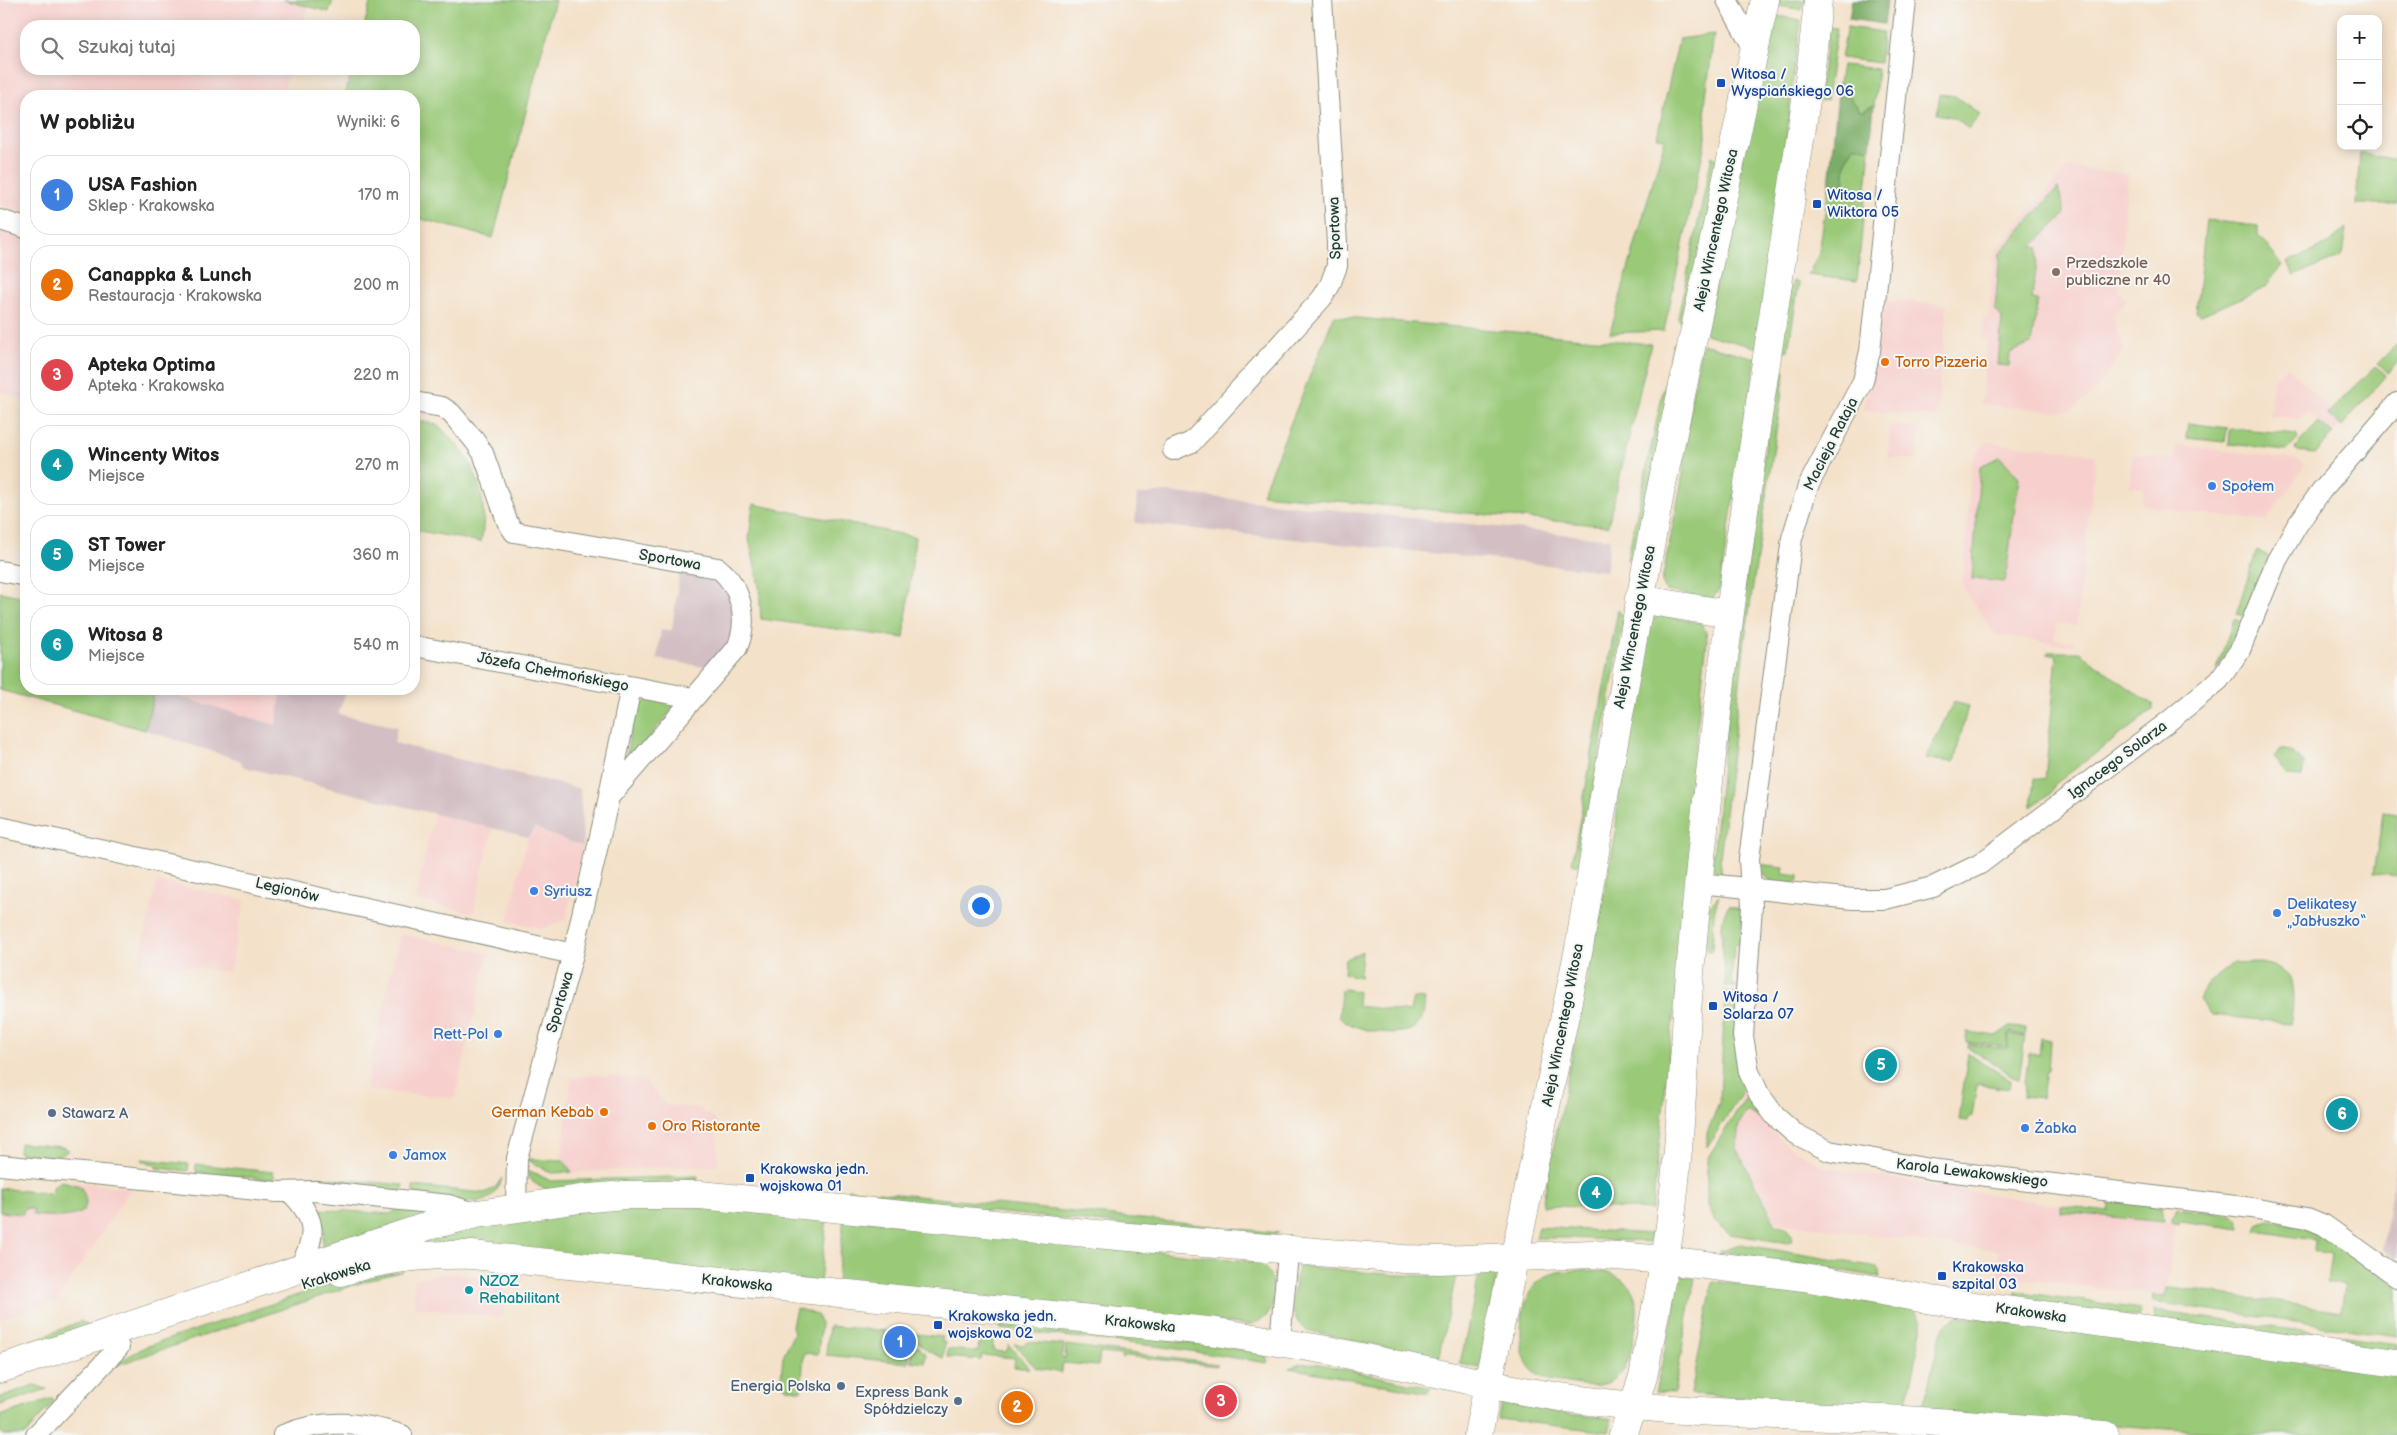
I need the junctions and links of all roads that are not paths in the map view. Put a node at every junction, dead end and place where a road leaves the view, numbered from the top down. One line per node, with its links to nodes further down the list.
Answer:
1 (1322, 0): 11 (street, Sportowa)
2 (1727, 0): 6 (street)
3 (1765, 0): 6 (main road, Aleja Wincentego Witosa)
4 (1818, 0): 15 (main road)
5 (1906, 0): 22 (street, Macieja Rataja)
6 (1755, 51): 14 (main road, Aleja Wincentego Witosa)
7 (0, 220): 8 (street)
8 (20, 226)
9 (420, 403): 18 (street, Sportowa)
10 (2397, 403): 22 (street, Ignacego Solarza)
11 (1173, 450)
12 (0, 571): 13 (street)
13 (20, 575)
14 (1639, 599): 15 (main road); 29 (main road, Aleja Wincentego Witosa)
15 (1729, 614): 21 (main road)
16 (420, 647): 17 (street, Józefa Chełmońskiego)
17 (631, 687): 18 (street, Józefa Chełmońskiego); 19 (street, Sportowa)
18 (693, 698): 19 (street, Sportowa)
19 (609, 797): 23 (street, Sportowa)
20 (0, 827): 23 (street, Legionów)
21 (1699, 882): 22 (street, Ignacego Solarza); 30 (main road)
22 (1752, 888): 32 (street, Karola Lewakowskiego)
23 (574, 954): 26 (street, Sportowa)
24 (0, 1165): 25 (street, Krakowska)
25 (291, 1193): 27 (street, Krakowska); 31 (street, Krakowska)
26 (516, 1207): 27 (main road, Krakowska); 28 (main road, Krakowska)
27 (477, 1214): 31 (main road, Krakowska)
28 (1290, 1248): 29 (main road, Krakowska); 33 (street)
29 (1517, 1256): 30 (main road, Krakowska); 37 (main road, Aleja Wincentego Witosa)
30 (1665, 1260): 35 (main road, Krakowska); 39 (main road)
31 (299, 1268): 36 (main road, Krakowska)
32 (2397, 1277)
33 (1280, 1341): 34 (main road, Krakowska); 37 (main road, Krakowska)
34 (119, 1347): 38 (main road, Krakowska); 40 (street)
35 (2397, 1363)
36 (0, 1369)
37 (1488, 1384): 39 (main road, Krakowska); 43 (main road, Aleja Wincentego Witosa)
38 (0, 1387)
39 (1634, 1406): 44 (main road); 45 (main road)
40 (36, 1435)
41 (283, 1435): 42 (street)
42 (402, 1435)
43 (1478, 1435)
44 (1623, 1435)
45 (2106, 1435)

